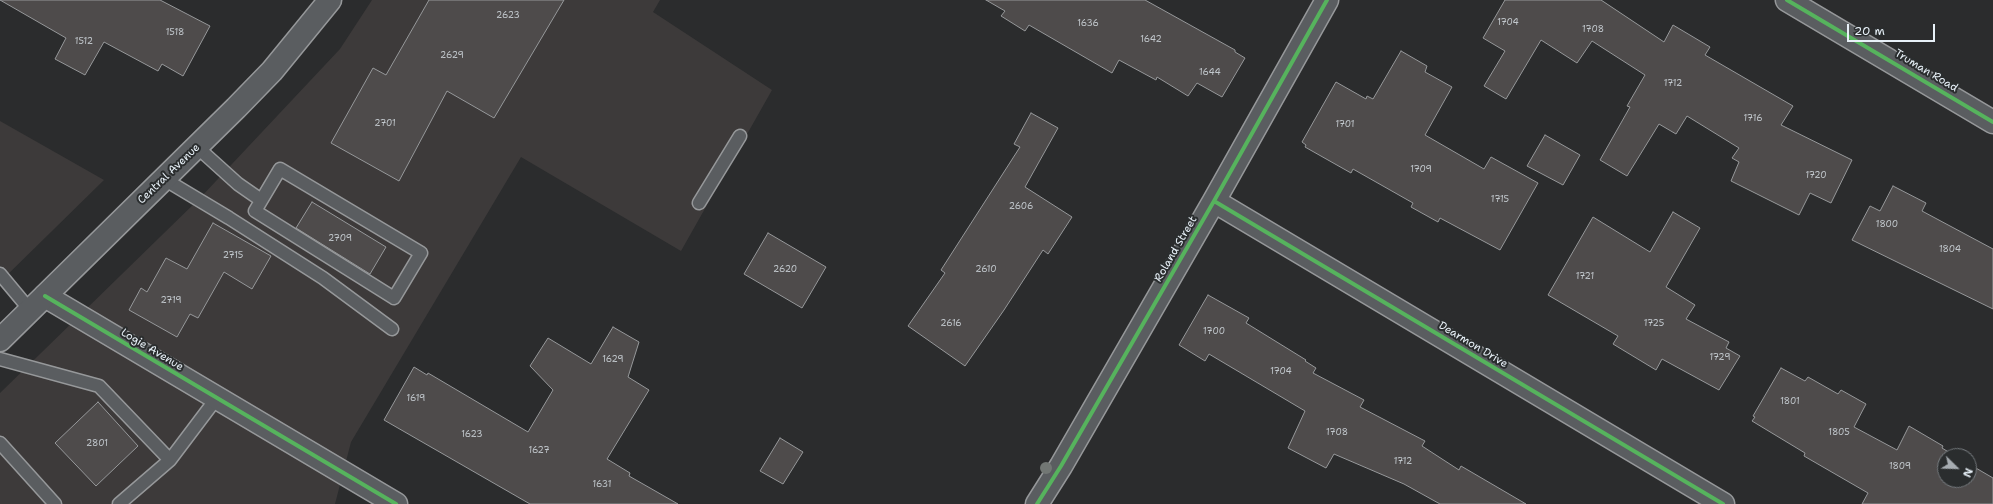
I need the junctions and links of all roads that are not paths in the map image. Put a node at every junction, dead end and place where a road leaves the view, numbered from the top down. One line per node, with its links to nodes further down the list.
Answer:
1 (329, 0): 6 (street, Central Avenue)
2 (1787, 0): 4 (street, Truman Road)
3 (1321, 2): 9 (street, Roland Street)
4 (1993, 122)
5 (740, 136): 10 (lane)
6 (197, 147): 7 (street, Central Avenue); 8 (lane)
7 (164, 179): 12 (street, Central Avenue); 13 (lane)
8 (261, 200): 8 (lane)
9 (1214, 201): 22 (street, Roland Street); 23 (street, Dearmon Drive)
10 (699, 203)
11 (0, 274): 12 (lane)
12 (38, 303): 14 (street, Central Avenue); 16 (street, Logie Avenue)
13 (392, 329)
14 (0, 340)
15 (0, 359): 18 (lane)
16 (216, 399): 18 (lane); 21 (street, Logie Avenue)
17 (0, 444): 19 (lane)
18 (170, 460): 20 (lane)
19 (55, 504)
20 (119, 504)
21 (396, 504)
22 (1037, 504)
23 (1723, 504)

